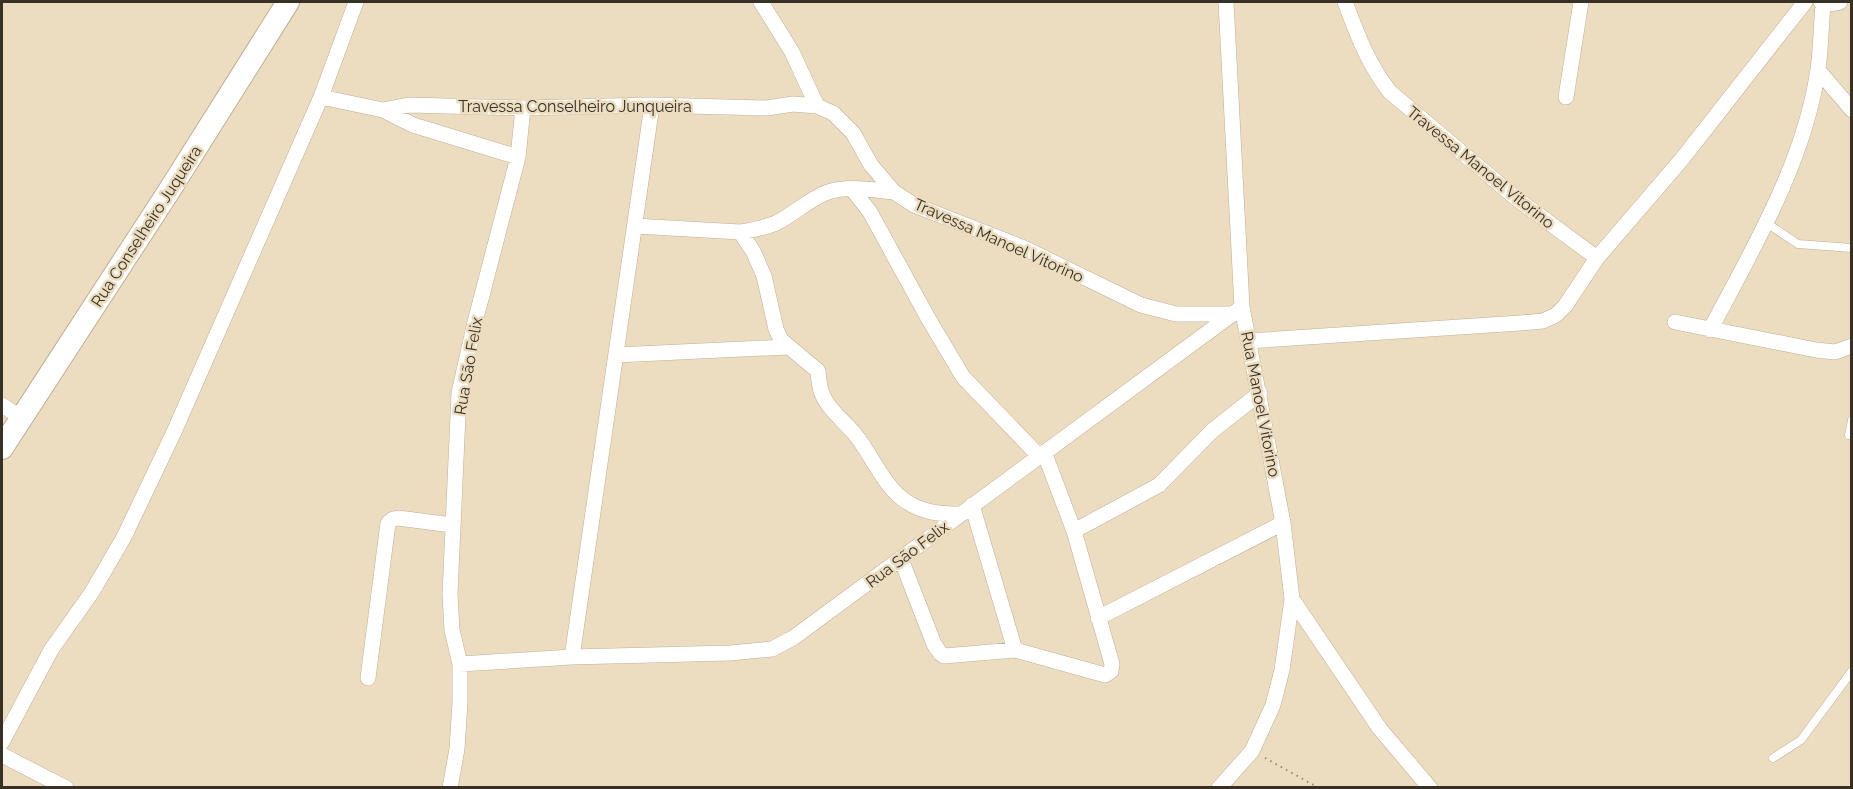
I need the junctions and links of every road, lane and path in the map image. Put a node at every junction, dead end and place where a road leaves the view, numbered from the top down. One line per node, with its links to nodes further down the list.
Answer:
1 (288, 2): 35 (main road, Rua Conselheiro Juqueira)
2 (356, 2): 11 (street)
3 (761, 2): 14 (street)
4 (1226, 2): 26 (street, Rua Manoel Vitorino)
5 (1345, 2): 25 (street, Travessa Manoel Vitorino)
6 (1581, 2): 12 (street)
7 (1805, 2): 25 (street)
8 (1840, 2): 9 (street)
9 (1822, 3): 10 (street)
10 (1818, 70): 17 (street); 21 (street)
11 (321, 97): 16 (street, Travessa Conselheiro Junqueira); 52 (street)
12 (1566, 97)
13 (652, 105): 14 (street, Travessa Conselheiro Junqueira); 15 (street, Travessa Conselheiro Junqueira); 22 (street)
14 (817, 106): 20 (street, Travessa Manoel Vitorino)
15 (523, 108): 16 (street, Travessa Conselheiro Junqueira); 18 (street, Rua São Felix)
16 (383, 110): 18 (street, Travessa Conselheiro Junqueira)
17 (1851, 110)
18 (518, 157): 42 (street, Rua São Felix)
19 (852, 189): 20 (street); 23 (street); 39 (street)
20 (894, 192): 26 (street, Travessa Manoel Vitorino)
21 (1765, 222): 24 (lane); 28 (street)
22 (635, 225): 23 (street); 32 (street)
23 (740, 232): 31 (street)
24 (1851, 248)
25 (1597, 258): 29 (street)
26 (1237, 310): 29 (street, Rua Manoel Vitorino); 39 (street, Rua São Felix)
27 (1675, 322): 28 (street)
28 (1710, 330): 30 (street)
29 (1248, 341): 33 (street, Rua Manoel Vitorino)
30 (1851, 346)
31 (788, 347): 32 (street); 40 (street)
32 (616, 356): 48 (street)
33 (1260, 393): 41 (street, Rua Manoel Vitorino); 43 (street)
34 (2, 405): 35 (street)
35 (21, 418): 38 (main road, Rua Conselheiro Juqueira)
36 (1851, 420): 37 (lane)
37 (1850, 435)
38 (2, 448)
39 (1042, 454): 40 (street, Rua São Felix); 43 (street)
40 (966, 510): 44 (street, Rua São Felix); 47 (street)
41 (1283, 523): 45 (street, Rua Manoel Vitorino); 46 (street)
42 (452, 525): 49 (street, Rua São Felix); 51 (street)
43 (1074, 531): 46 (street)
44 (901, 559): 47 (street); 48 (street, Rua São Felix)
45 (1292, 599): 53 (street, Rua Manoel Vitorino); 56 (street)
46 (1098, 618): 47 (street)
47 (1016, 650)
48 (572, 657): 49 (street, Rua São Felix)
49 (460, 664): 58 (street, Rua São Felix)
50 (1851, 671): 55 (lane)
51 (369, 678)
52 (2, 742)
53 (1252, 751): 59 (street, Rua Manoel Vitorino); 60 (path)
54 (2, 755): 57 (street)
55 (1773, 758)
56 (1413, 767): 61 (street); 62 (street)
57 (66, 788)
58 (450, 788)
59 (1219, 788)
60 (1319, 788)
61 (1412, 788)
62 (1430, 788)

